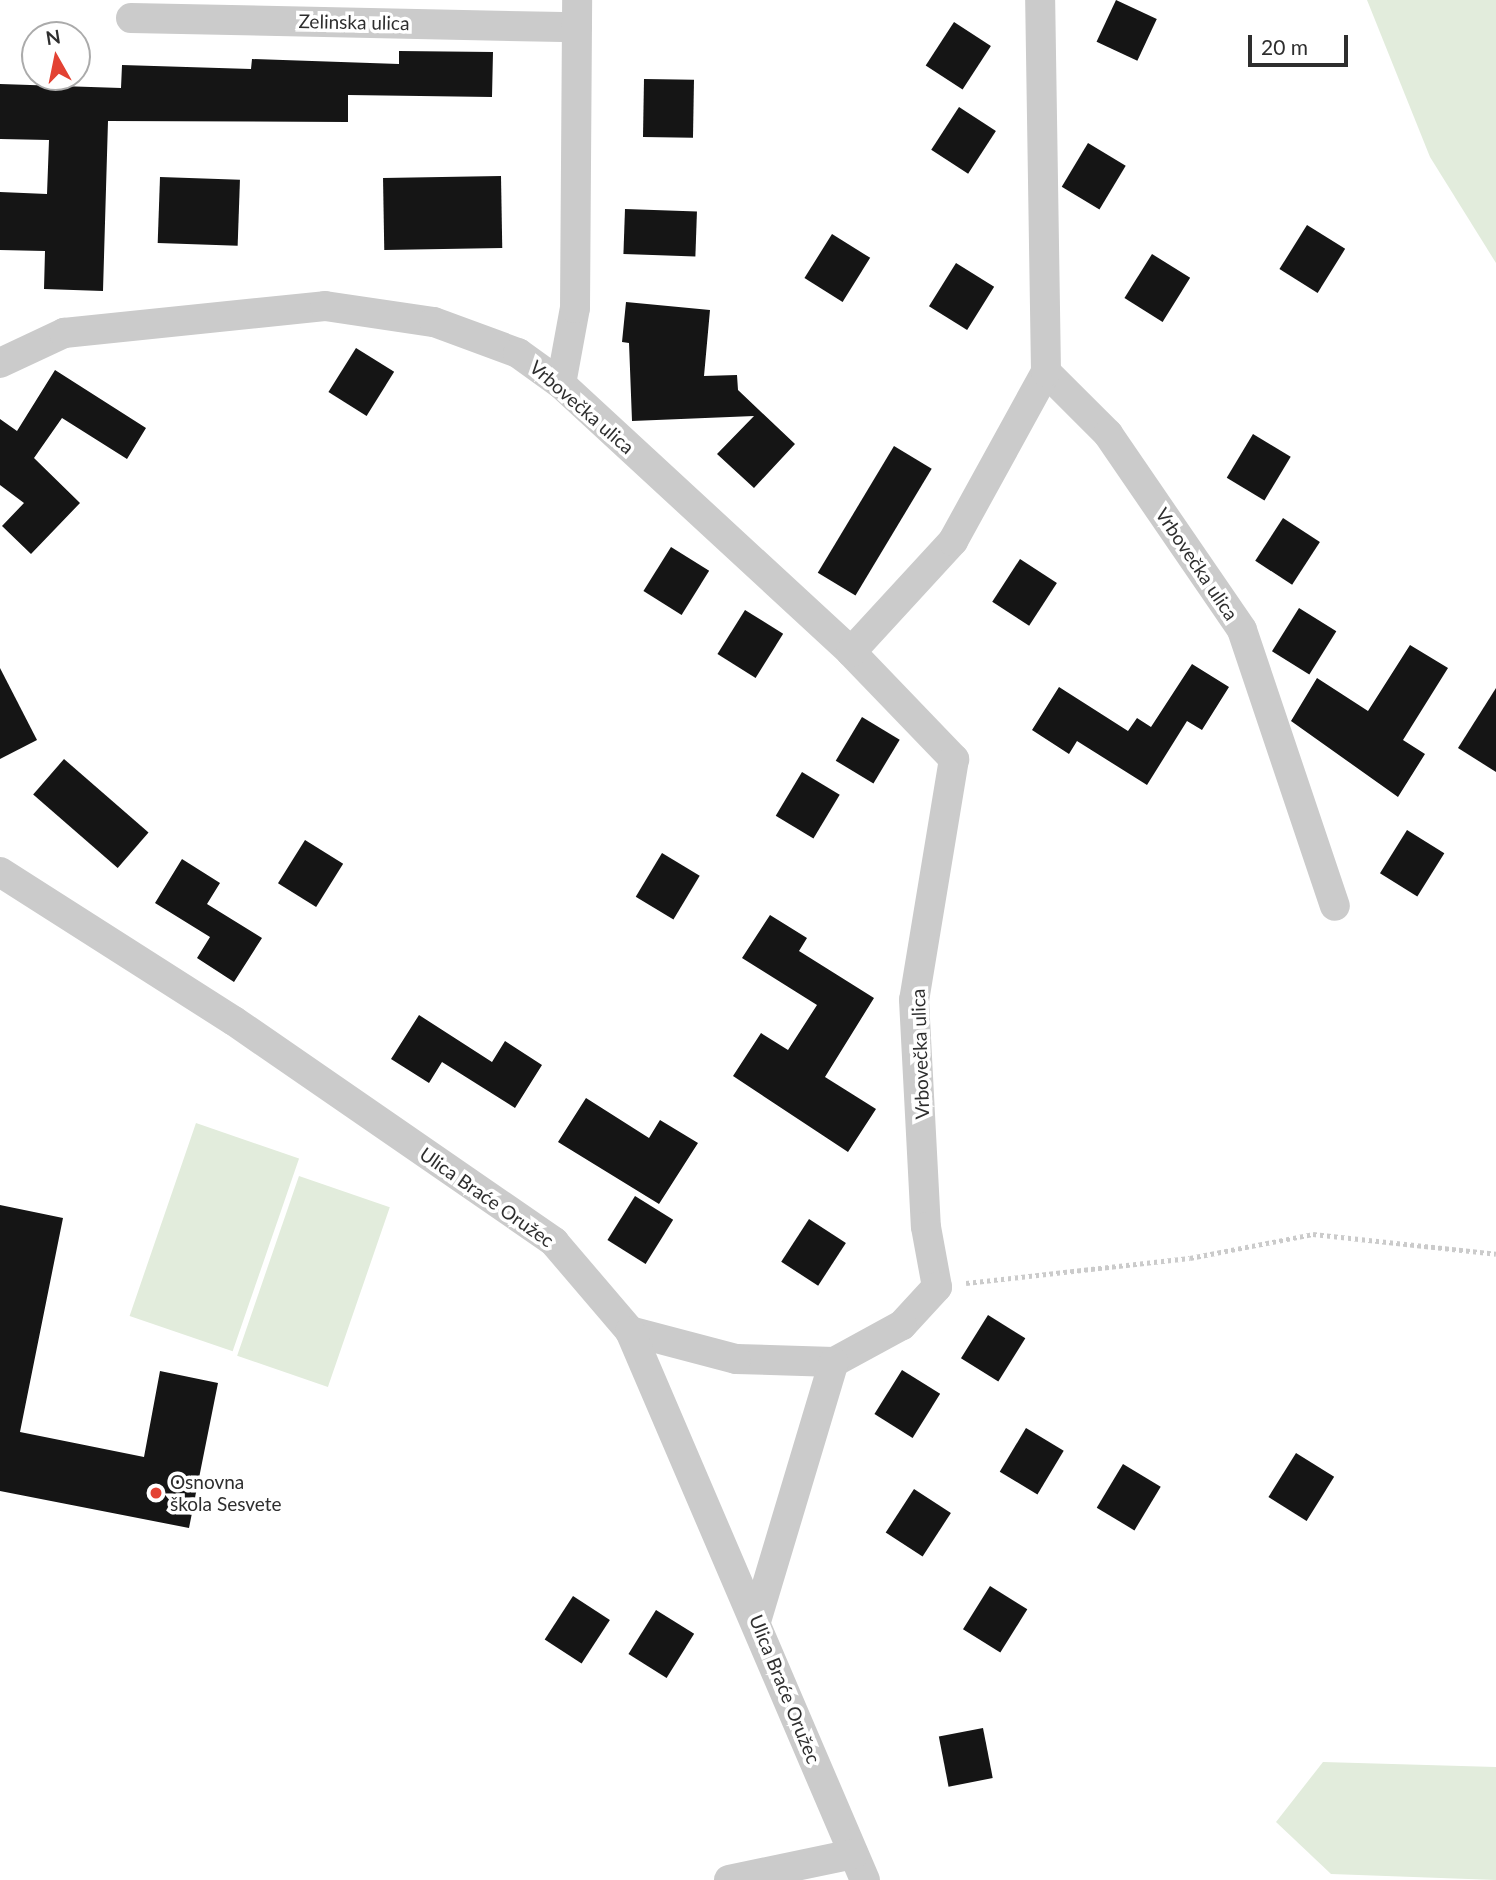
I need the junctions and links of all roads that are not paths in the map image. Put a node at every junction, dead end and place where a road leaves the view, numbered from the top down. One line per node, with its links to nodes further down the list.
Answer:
1 (1040, 0): 5 (street)
2 (577, 14): 3 (street, Zelinska ulica); 6 (street, Zelinska ulica)
3 (131, 18)
4 (0, 363): 6 (street, Vrbovečka ulica)
5 (1046, 372): 7 (street); 9 (street, Vrbovečka ulica)
6 (561, 384): 7 (street, Vrbovečka ulica)
7 (851, 652): 11 (street, Vrbovečka ulica)
8 (0, 873): 10 (street, Ulica Braće Oružec)
9 (1335, 906)
10 (630, 1331): 11 (street); 12 (street, Ulica Braće Oružec)
11 (834, 1362): 12 (street)
12 (757, 1618): 13 (street, Ulica Braće Oružec)
13 (859, 1867): 14 (street)
14 (729, 1880)

